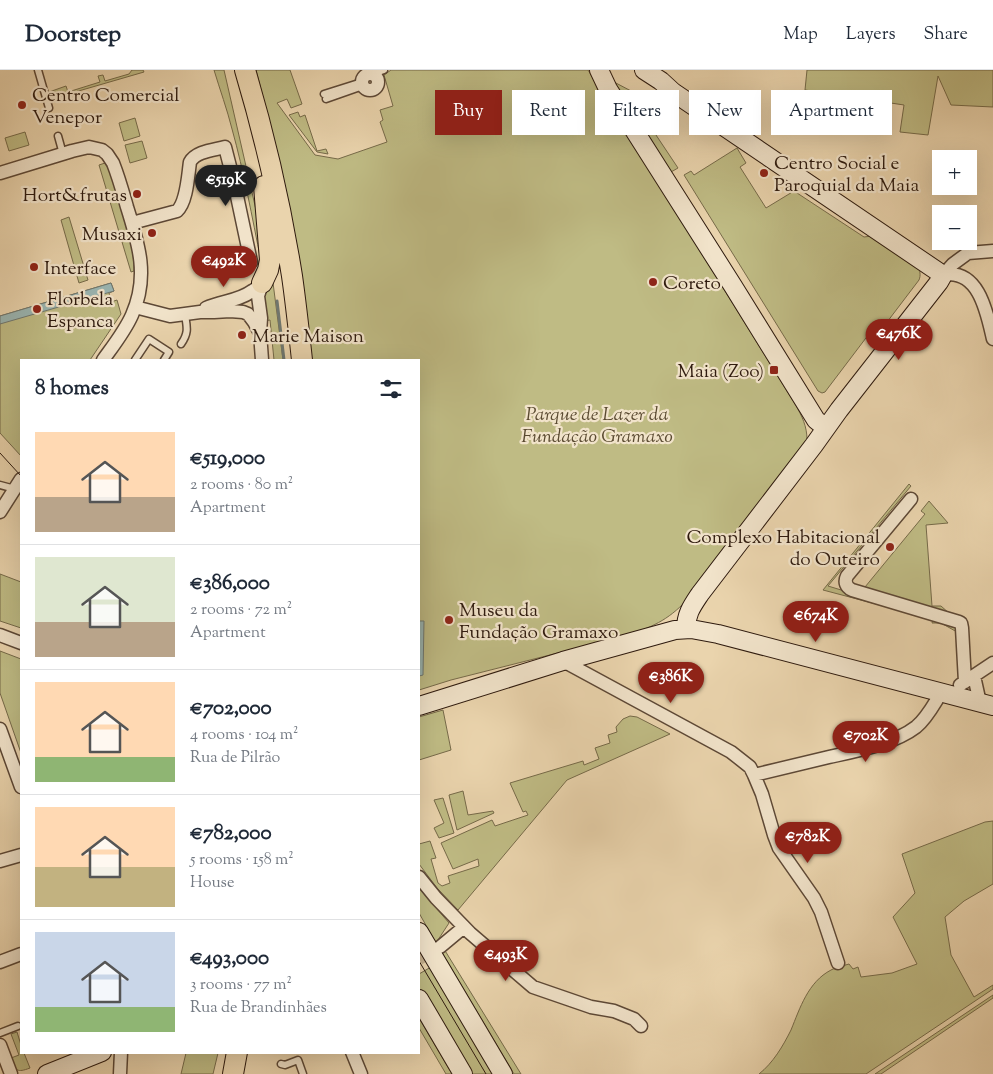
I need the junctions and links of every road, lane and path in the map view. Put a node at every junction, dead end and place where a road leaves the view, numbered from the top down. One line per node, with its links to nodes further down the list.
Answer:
1 (38, 70): 9 (lane)
2 (239, 70): 12 (highway)
3 (245, 70): 30 (highway)
4 (384, 70): 7 (lane)
5 (599, 70): 31 (main road)
6 (644, 70): 17 (main road)
7 (366, 78): 8 (lane)
8 (325, 97)
9 (49, 108)
10 (58, 136): 11 (lane)
11 (63, 154): 13 (street); 14 (street)
12 (261, 154): 18 (highway); 29 (highway)
13 (0, 173)
14 (132, 224): 16 (street); 19 (street)
15 (993, 251): 17 (street)
16 (251, 262)
17 (943, 275): 23 (street); 31 (main road)
18 (262, 283): 20 (street); 22 (street)
19 (135, 307): 21 (street); 25 (street)
20 (200, 312): 21 (street); 22 (street)
21 (185, 315): 24 (lane)
22 (260, 333): 28 (street)
23 (993, 339)
24 (181, 344)
25 (104, 359)
26 (136, 359): 27 (lane)
27 (165, 359)
28 (262, 359)
29 (296, 359)
30 (302, 359)
31 (826, 428): 36 (main road)
32 (18, 484): 33 (lane); 35 (street)
33 (0, 485)
34 (911, 499): 41 (street)
35 (0, 512)
36 (686, 629): 39 (main road); 42 (main road)
37 (0, 635): 38 (street)
38 (20, 643)
39 (563, 661): 44 (main road); 46 (street)
40 (993, 663): 41 (street)
41 (969, 679): 42 (street); 43 (street)
42 (945, 694): 43 (main road); 46 (street)
43 (986, 705)
44 (420, 706)
45 (0, 729): 47 (street)
46 (754, 775): 56 (street)
47 (20, 784)
48 (20, 855): 49 (street)
49 (0, 861)
50 (420, 878): 51 (street)
51 (464, 927): 53 (street); 59 (street)
52 (420, 934): 76 (main road)
53 (440, 947)
54 (20, 954): 55 (street)
55 (0, 962)
56 (838, 963)
57 (420, 1001): 75 (main road)
58 (18, 1026): 60 (lane)
59 (641, 1026)
60 (0, 1033)
61 (0, 1045): 68 (street)
62 (97, 1054): 69 (main road)
63 (121, 1054): 70 (street)
64 (231, 1054): 71 (highway)
65 (237, 1054): 72 (highway)
66 (353, 1054): 74 (street)
67 (281, 1064): 73 (lane)
68 (11, 1074)
69 (47, 1074)
70 (120, 1074)
71 (226, 1074)
72 (233, 1074)
73 (303, 1074)
74 (361, 1074)
75 (463, 1074)
76 (503, 1074)

